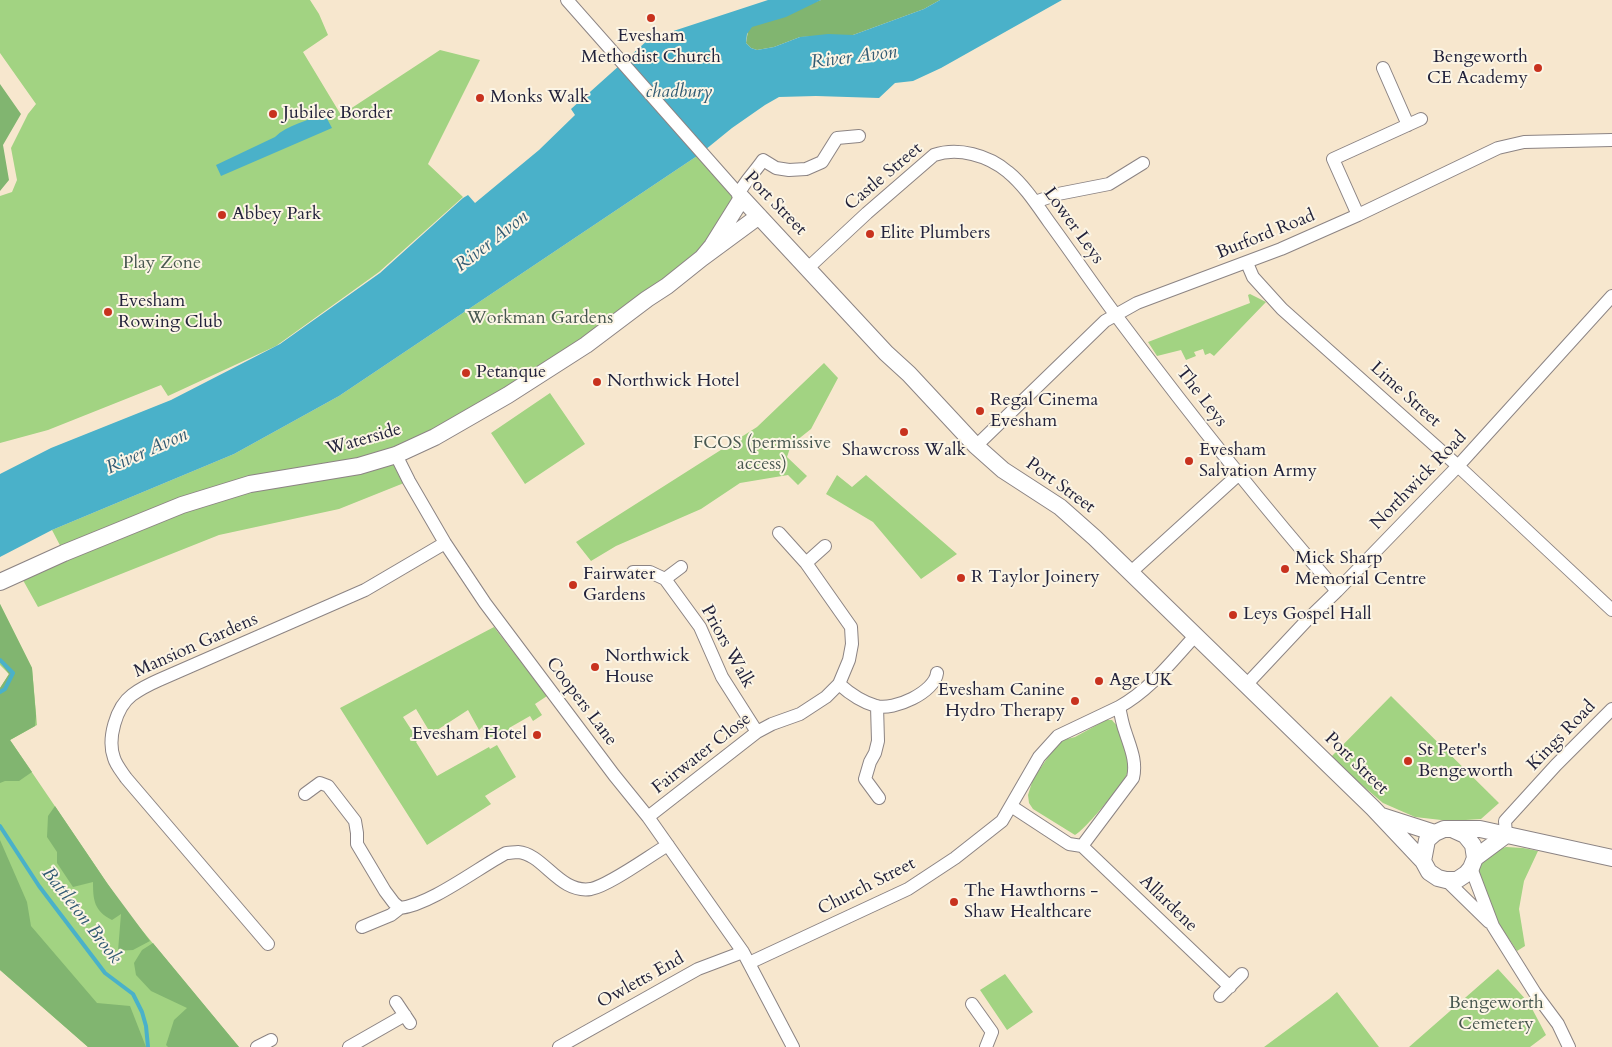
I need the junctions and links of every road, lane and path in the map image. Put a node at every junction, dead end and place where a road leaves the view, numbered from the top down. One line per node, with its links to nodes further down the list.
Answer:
1 (567, 0): 9 (street, Port Street)
2 (1383, 68): 4 (street)
3 (1421, 119): 4 (street)
4 (1408, 125): 11 (street)
5 (859, 136): 9 (street)
6 (1612, 140): 11 (street, Burford Road)
7 (1143, 163): 10 (street)
8 (996, 164): 10 (street, Lower Leys); 15 (street, Castle Street)
9 (740, 197): 12 (main road, Port Street); 13 (main road, Waterside)
10 (1035, 202): 17 (street, Lower Leys)
11 (1358, 215): 14 (street, Burford Road)
12 (759, 216): 13 (main road, Waterside); 15 (main road, Port Street)
13 (702, 258): 19 (main road, Waterside)
14 (1247, 263): 17 (street, Burford Road); 20 (street, Lime Street)
15 (808, 268): 18 (main road, Port Street)
16 (1612, 296): 20 (street, Northwick Road)
17 (1116, 315): 18 (street, Burford Road); 21 (street, The Leys)
18 (976, 446): 28 (main road, Port Street)
19 (396, 454): 23 (street, Coopers Lane); 30 (main road, Waterside)
20 (1458, 466): 31 (street, Northwick Road); 32 (street, Lime Street)
21 (1239, 474): 28 (street); 31 (street, The Leys)
22 (779, 533): 25 (street, Fairwater Close)
23 (445, 543): 45 (street, Coopers Lane); 58 (street, Mansion Gardens)
24 (825, 546): 25 (street)
25 (806, 563): 35 (street, Fairwater Close)
26 (681, 567): 29 (street)
27 (633, 572): 29 (street)
28 (1131, 572): 33 (main road, Port Street)
29 (665, 579): 40 (street, Priors Walk)
30 (0, 582)
31 (1337, 591): 36 (street, Northwick Road)
32 (1612, 610)
33 (1195, 636): 36 (main road, Port Street); 38 (street, Church Street)
34 (937, 673): 37 (street)
35 (839, 684): 37 (street); 40 (street, Fairwater Close)
36 (1247, 684): 44 (main road, Port Street)
37 (877, 706): 42 (street)
38 (1119, 707): 43 (street, Church Street); 50 (street)
39 (1612, 709): 48 (street, Kings Road)
40 (757, 732): 45 (street, Fairwater Close)
41 (305, 794): 55 (street)
42 (880, 798)
43 (1011, 806): 50 (street); 60 (street, Church Street)
44 (1380, 815): 47 (main road, Port Street); 52 (main road, Port Street)
45 (648, 817): 49 (street, Coopers Lane)
46 (1454, 830): 47 (main road); 48 (main road); 53 (main road)
47 (1435, 833): 52 (main road)
48 (1506, 835): 51 (main road); 53 (main road)
49 (668, 845): 55 (street); 59 (street, Coopers Lane)
50 (1082, 846): 61 (street, Allardene)
51 (1612, 858)
52 (1423, 861): 54 (main road)
53 (1473, 863): 54 (main road); 56 (street)
54 (1446, 880): 56 (street)
55 (400, 908): 57 (street)
56 (1493, 926): 68 (street)
57 (362, 927)
58 (268, 944)
59 (743, 952): 60 (street, Coopers Lane); 65 (street, Owletts End)
60 (749, 964): 66 (street, Coopers Lane)
61 (1242, 974)
62 (396, 1002): 64 (street)
63 (972, 1004): 67 (street)
64 (349, 1047)
65 (559, 1047)
66 (793, 1047)
67 (986, 1047)
68 (1569, 1047)

